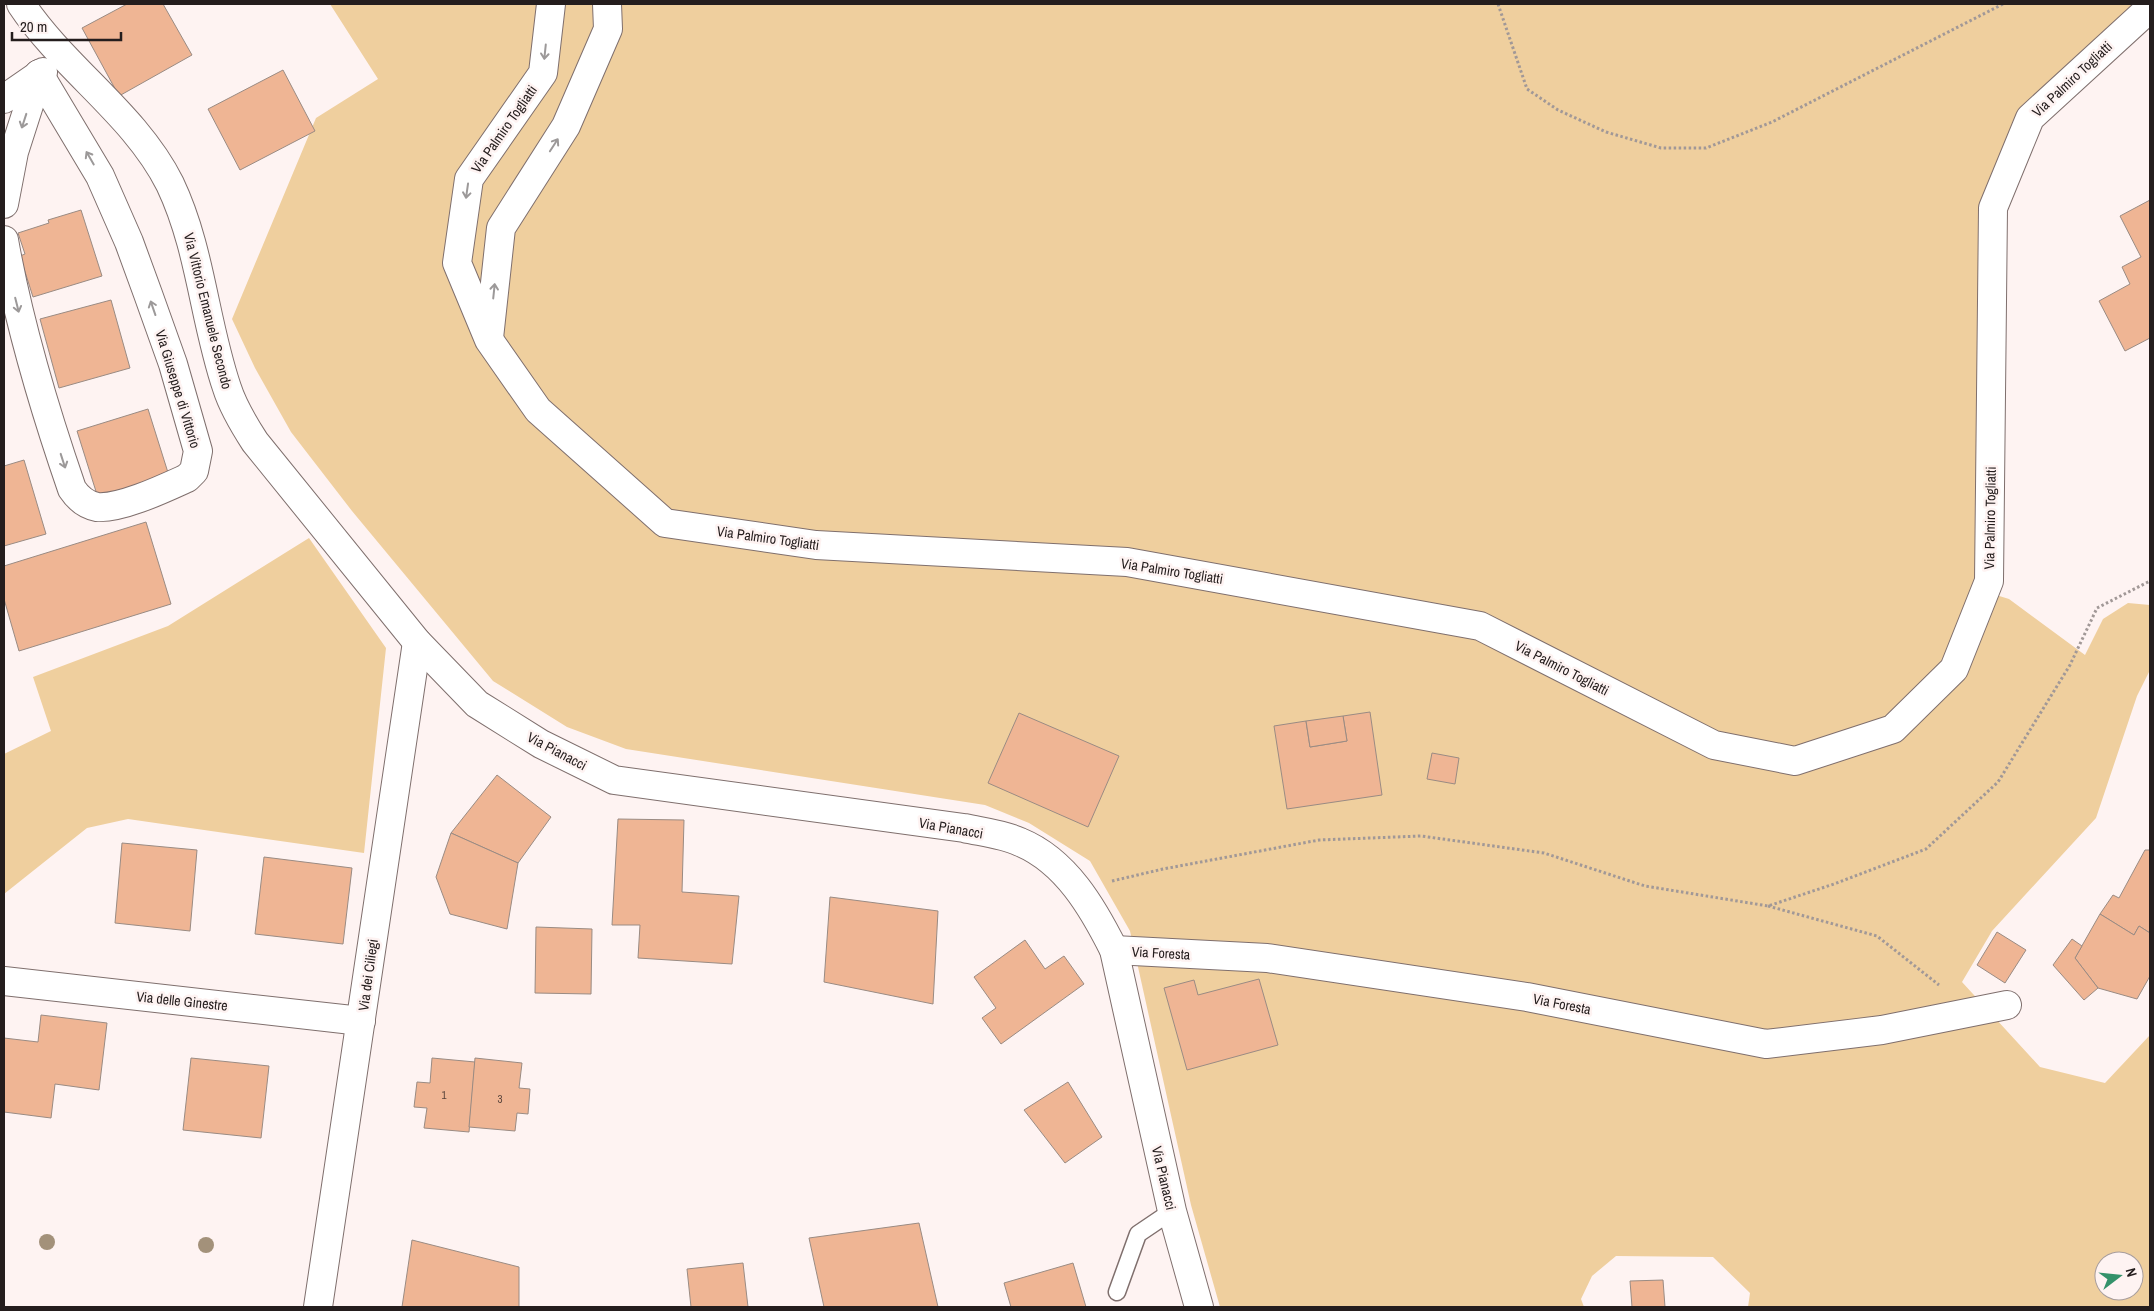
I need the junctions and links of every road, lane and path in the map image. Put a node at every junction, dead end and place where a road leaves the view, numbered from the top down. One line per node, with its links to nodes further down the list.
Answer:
1 (21, 4): 7 (street, Via Vittorio Emanuele Secondo)
2 (551, 4): 12 (street, Via Palmiro Togliatti, one-way to 12)
3 (607, 4): 12 (street, one-way to 3)
4 (1498, 4): 5 (path)
5 (2003, 4)
6 (2150, 8): 12 (street, Via Palmiro Togliatti)
7 (66, 58): 8 (street); 14 (street, Via Vittorio Emanuele Secondo)
8 (40, 74): 9 (street); 10 (street, one-way to 10); 11 (street, Via Giuseppe di Vittorio, one-way to 8)
9 (4, 99)
10 (4, 204)
11 (4, 240)
12 (489, 340)
13 (2150, 581): 16 (path)
14 (417, 642): 15 (street, Via Pianacci); 21 (street, Via dei Ciliegi)
15 (1079, 889): 16 (path); 17 (street, Via Pianacci)
16 (1768, 906): 20 (path)
17 (1114, 950): 20 (street, Via Foresta); 22 (street, Via Pianacci)
18 (4, 981): 21 (street, Via delle Ginestre)
19 (2007, 1005): 20 (street, Via Foresta)
20 (1973, 1012)
21 (361, 1021): 24 (street, Via dei Ciliegi)
22 (1172, 1211): 23 (lane); 25 (street, Via Pianacci)
23 (1117, 1292)
24 (318, 1307)
25 (1199, 1307)

